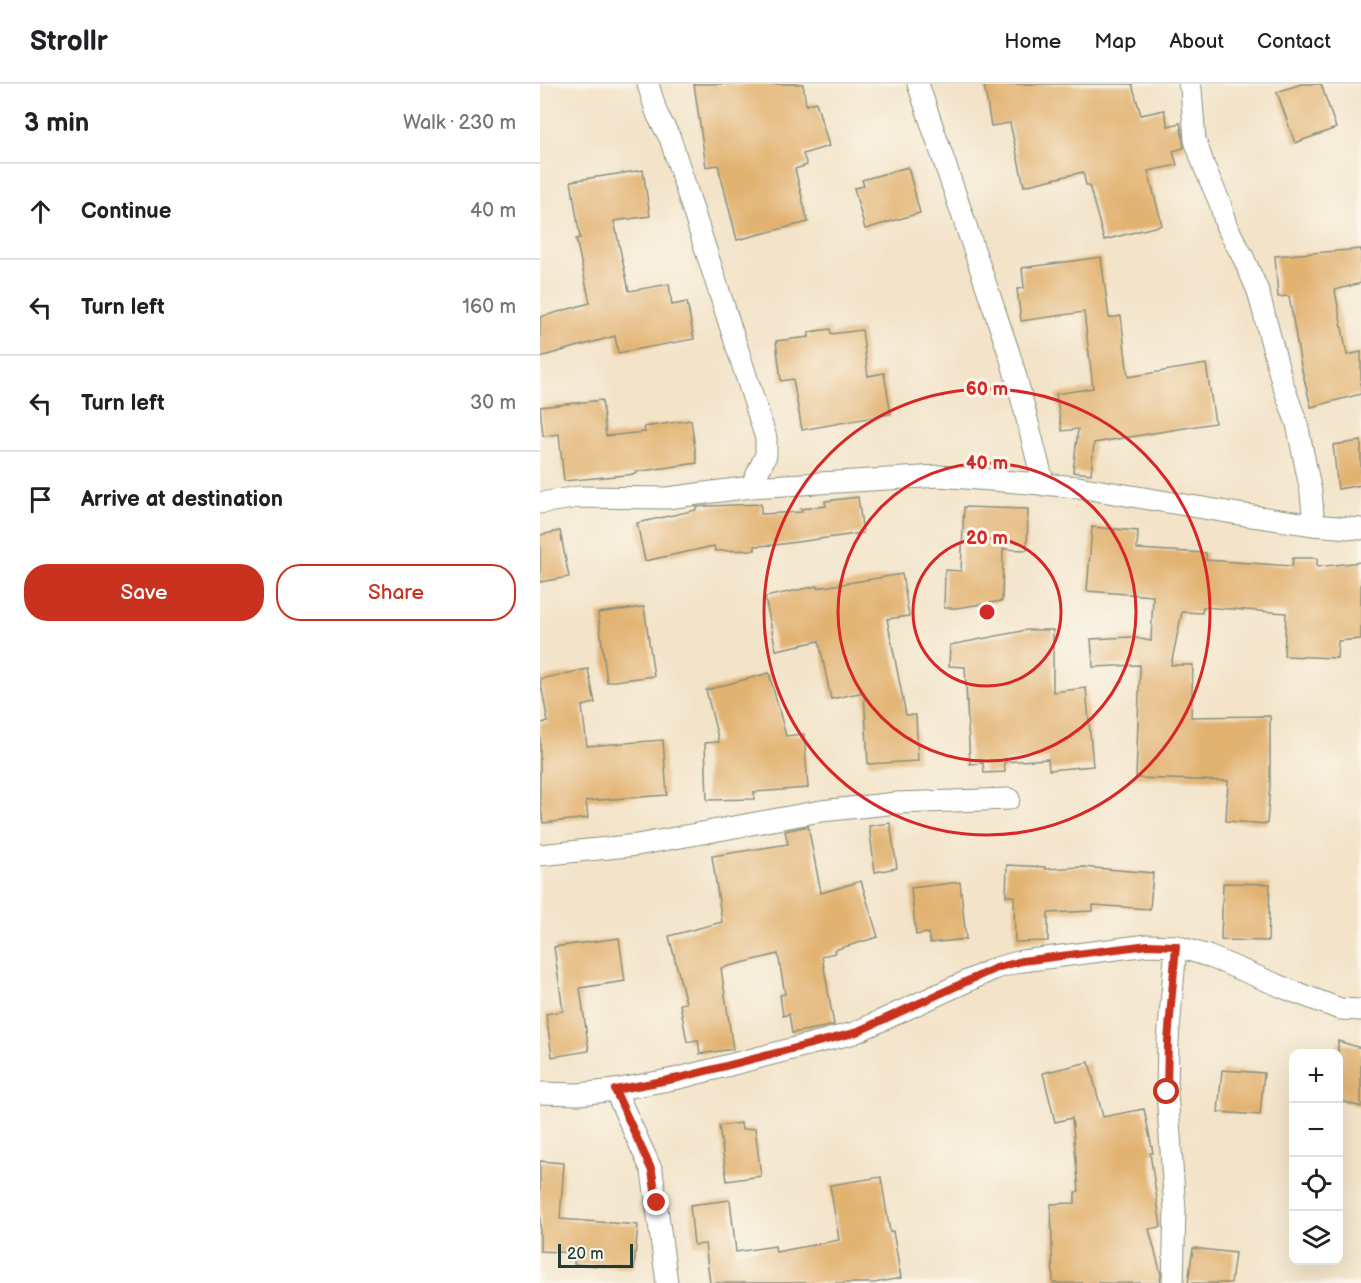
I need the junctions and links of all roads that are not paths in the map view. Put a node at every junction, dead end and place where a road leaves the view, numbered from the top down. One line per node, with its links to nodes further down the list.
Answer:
1 (648, 84): 5 (street)
2 (918, 84): 4 (street)
3 (1189, 84): 7 (street)
4 (1044, 485): 5 (street); 7 (street)
5 (751, 487): 6 (street)
6 (540, 503)
7 (1314, 525): 8 (street)
8 (1361, 529)
9 (1009, 799): 10 (street)
10 (540, 855)
11 (1176, 946): 12 (street); 13 (street); 16 (street)
12 (1361, 1010)
13 (615, 1090): 14 (street); 15 (street)
14 (540, 1093)
15 (667, 1283)
16 (1173, 1283)

